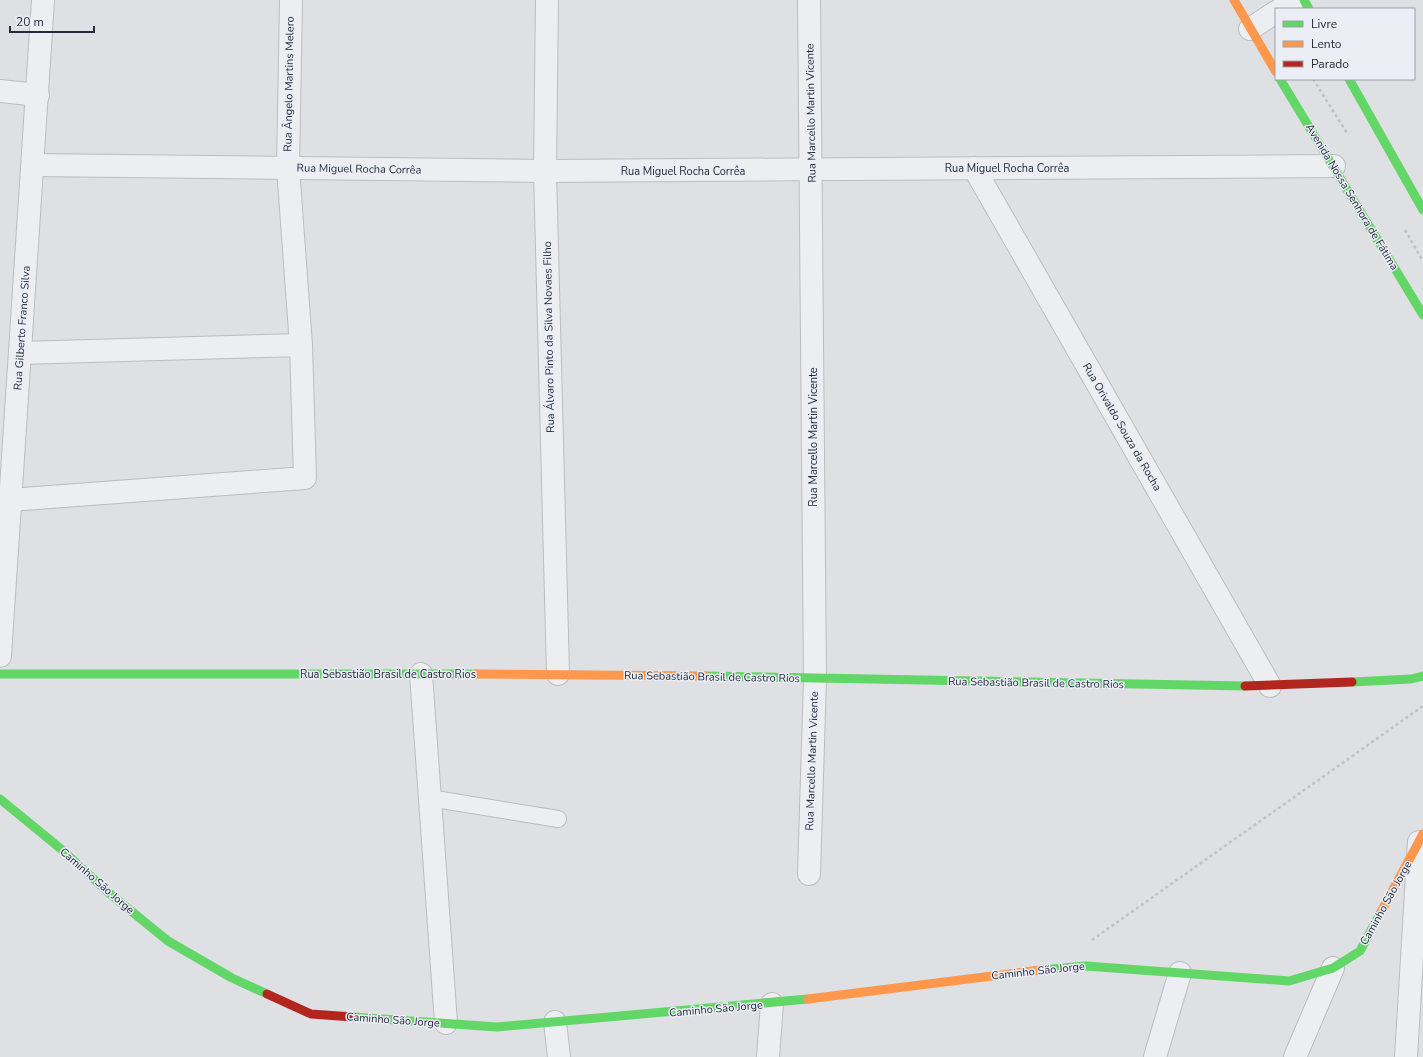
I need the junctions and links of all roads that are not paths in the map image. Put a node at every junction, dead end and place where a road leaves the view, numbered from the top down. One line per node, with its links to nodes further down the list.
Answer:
1 (43, 0): 14 (street, Rua Gilberto Franco Silva)
2 (291, 0): 17 (street, Rua Ângelo Martins Melero)
3 (547, 0): 20 (street, Rua Álvaro Pinto da Silva Novaes Filho)
4 (809, 0): 19 (street, Rua Marcello Martin Vicente)
5 (1234, 0): 9 (street)
6 (1294, 0): 7 (street)
7 (1282, 8)
8 (1275, 13): 9 (street)
9 (1250, 29): 10 (street)
10 (1275, 70)
11 (1281, 80): 16 (street, Avenida Nossa Senhora de Fátima)
12 (1350, 80): 21 (street)
13 (0, 91): 14 (street)
14 (38, 95): 15 (street, Rua Gilberto Franco Silva)
15 (33, 165): 17 (street, Rua Miguel Rocha Corrêa); 24 (street, Rua Gilberto Franco Silva)
16 (1334, 166): 18 (street, Rua Miguel Rocha Corrêa); 22 (street, Avenida Nossa Senhora de Fátima)
17 (288, 168): 20 (street, Rua Miguel Rocha Corrêa); 23 (street, Rua Ângelo Martins Melero)
18 (974, 168): 19 (street, Rua Miguel Rocha Corrêa); 32 (street, Rua Orivaldo Souza da Rocha)
19 (811, 170): 20 (street, Rua Miguel Rocha Corrêa); 31 (street, Rua Marcello Martin Vicente)
20 (545, 171): 29 (street, Rua Álvaro Pinto da Silva Novaes Filho)
21 (1423, 210)
22 (1423, 315)
23 (301, 345): 24 (street); 25 (street, Rua Ângelo Martins Melero)
24 (20, 353): 25 (street, Rua Gilberto Franco Silva)
25 (10, 500): 26 (street, Rua Gilberto Franco Silva)
26 (0, 656)
27 (0, 674): 28 (street, Rua Sebastião Brasil de Castro Rios)
28 (421, 674): 29 (street, Rua Sebastião Brasil de Castro Rios); 33 (street)
29 (558, 674): 31 (street, Rua Sebastião Brasil de Castro Rios)
30 (1423, 676): 32 (street, Rua Sebastião Brasil de Castro Rios)
31 (815, 679): 32 (street, Rua Sebastião Brasil de Castro Rios); 37 (street, Rua Marcello Martin Vicente)
32 (1270, 686)
33 (429, 798): 35 (lane); 42 (street)
34 (0, 800): 42 (street, Caminho São Jorge)
35 (558, 819)
36 (1421, 838): 38 (street, Caminho São Jorge); 47 (street)
37 (809, 874)
38 (1333, 968): 39 (street, Caminho São Jorge); 46 (street)
39 (1180, 973): 40 (street, Caminho São Jorge); 45 (street)
40 (772, 1004): 41 (street, Caminho São Jorge); 44 (street)
41 (555, 1022): 42 (street, Caminho São Jorge); 43 (street)
42 (446, 1023)
43 (559, 1057)
44 (768, 1057)
45 (1155, 1057)
46 (1295, 1057)
47 (1406, 1057)

